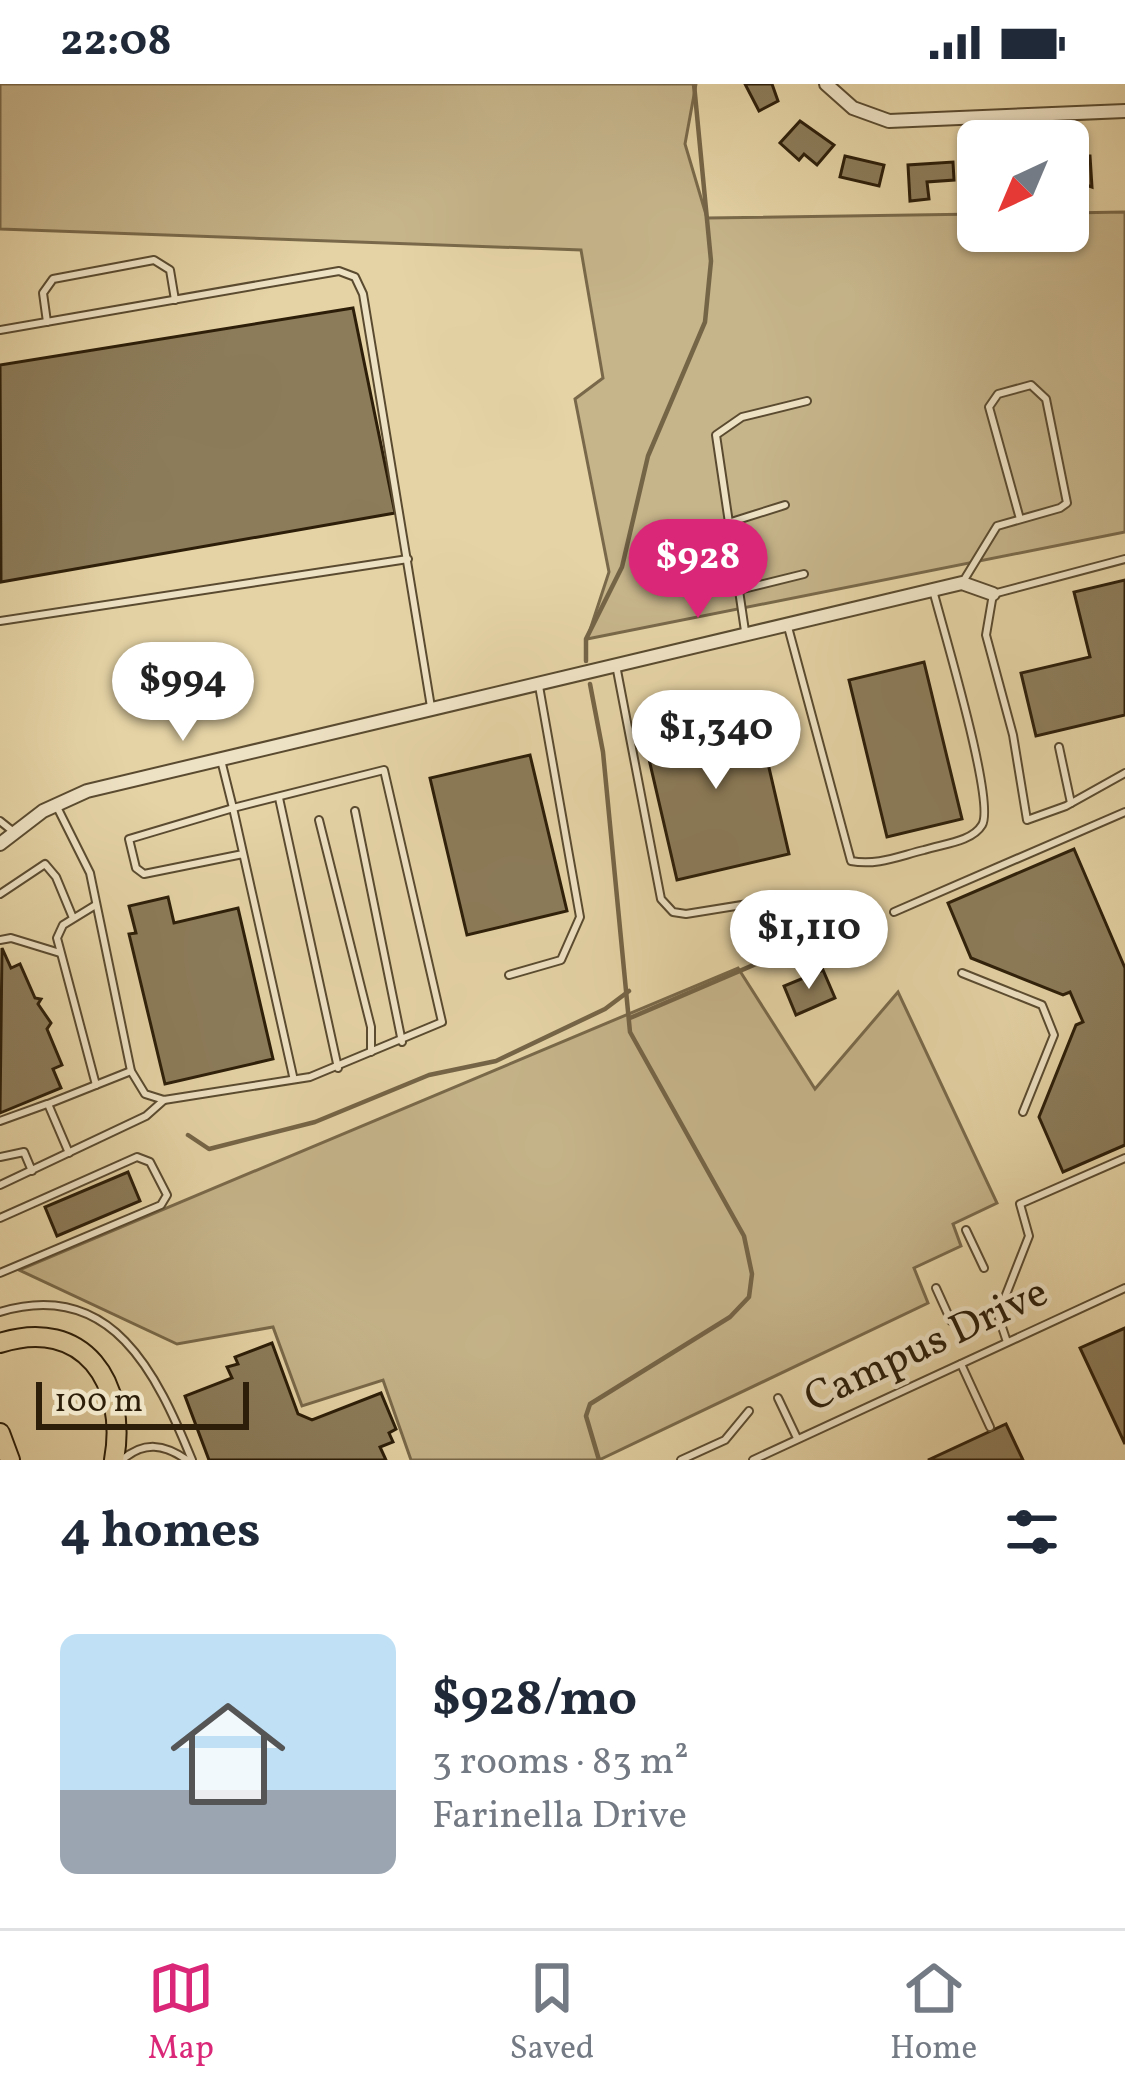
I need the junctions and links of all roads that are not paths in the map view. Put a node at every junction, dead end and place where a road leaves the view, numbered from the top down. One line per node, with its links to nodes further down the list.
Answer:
1 (826, 84): 2 (street)
2 (1125, 111)
3 (175, 300): 4 (lane); 4 (lane); 10 (lane)
4 (47, 322): 5 (lane)
5 (0, 330)
6 (807, 400): 9 (lane)
7 (785, 505): 9 (lane)
8 (1020, 519): 8 (lane); 13 (lane)
9 (728, 523): 14 (lane)
10 (408, 560): 17 (lane); 22 (lane)
11 (1125, 560): 16 (lane)
12 (804, 574): 14 (lane)
13 (962, 583): 15 (street); 16 (street)
14 (739, 590): 19 (lane)
15 (933, 590): 18 (street); 18 (lane)
16 (993, 594): 27 (lane)
17 (0, 621)
18 (788, 627): 19 (street)
19 (746, 634): 20 (street)
20 (616, 665): 21 (street); 38 (lane)
21 (538, 682): 22 (street); 45 (lane)
22 (431, 707): 24 (street)
23 (1059, 747): 27 (lane)
24 (220, 760): 28 (street); 29 (lane)
25 (1125, 773): 27 (lane)
26 (279, 798): 29 (lane); 46 (lane); 48 (lane)
27 (1071, 803)
28 (55, 804): 34 (street); 39 (lane)
29 (233, 808): 36 (lane); 36 (lane)
30 (355, 812): 46 (lane)
31 (1125, 812): 40 (lane)
32 (319, 820): 47 (lane)
33 (0, 821): 34 (lane)
34 (15, 832): 35 (street)
35 (0, 844)
36 (243, 854): 50 (lane)
37 (0, 894): 41 (lane)
38 (778, 898)
39 (94, 906): 41 (lane); 49 (lane)
40 (894, 913)
41 (73, 918): 43 (lane)
42 (0, 940): 43 (lane)
43 (61, 953): 51 (lane)
44 (962, 973): 54 (lane)
45 (508, 975)
46 (402, 1042): 47 (lane)
47 (371, 1052): 48 (lane)
48 (338, 1068): 50 (lane)
49 (130, 1071): 51 (lane); 52 (lane)
50 (293, 1076): 52 (lane)
51 (96, 1085): 53 (lane)
52 (164, 1100): 56 (lane)
53 (48, 1104): 55 (lane); 56 (lane)
54 (1023, 1112)
55 (0, 1121)
56 (69, 1153): 59 (lane)
57 (0, 1157): 59 (lane)
58 (1125, 1158): 69 (lane)
59 (32, 1171): 60 (lane)
60 (0, 1185)
61 (0, 1218): 64 (lane)
62 (966, 1230): 63 (lane)
63 (984, 1268)
64 (0, 1273)
65 (937, 1288): 68 (lane)
66 (1125, 1288): 69 (lane, Campus Drive)
67 (0, 1312): 80 (lane)
68 (950, 1321)
69 (1007, 1342): 71 (lane, Campus Drive)
70 (0, 1343): 79 (main road)
71 (961, 1364): 74 (lane); 76 (lane, Campus Drive)
72 (778, 1398): 76 (lane)
73 (749, 1412): 81 (lane)
74 (990, 1427)
75 (0, 1433): 78 (main road)
76 (798, 1439): 77 (lane, Campus Drive)
77 (769, 1457): 82 (lane, Campus Drive)
78 (10, 1460)
79 (118, 1460): 80 (lane)
80 (189, 1460)
81 (681, 1460)
82 (754, 1460)

